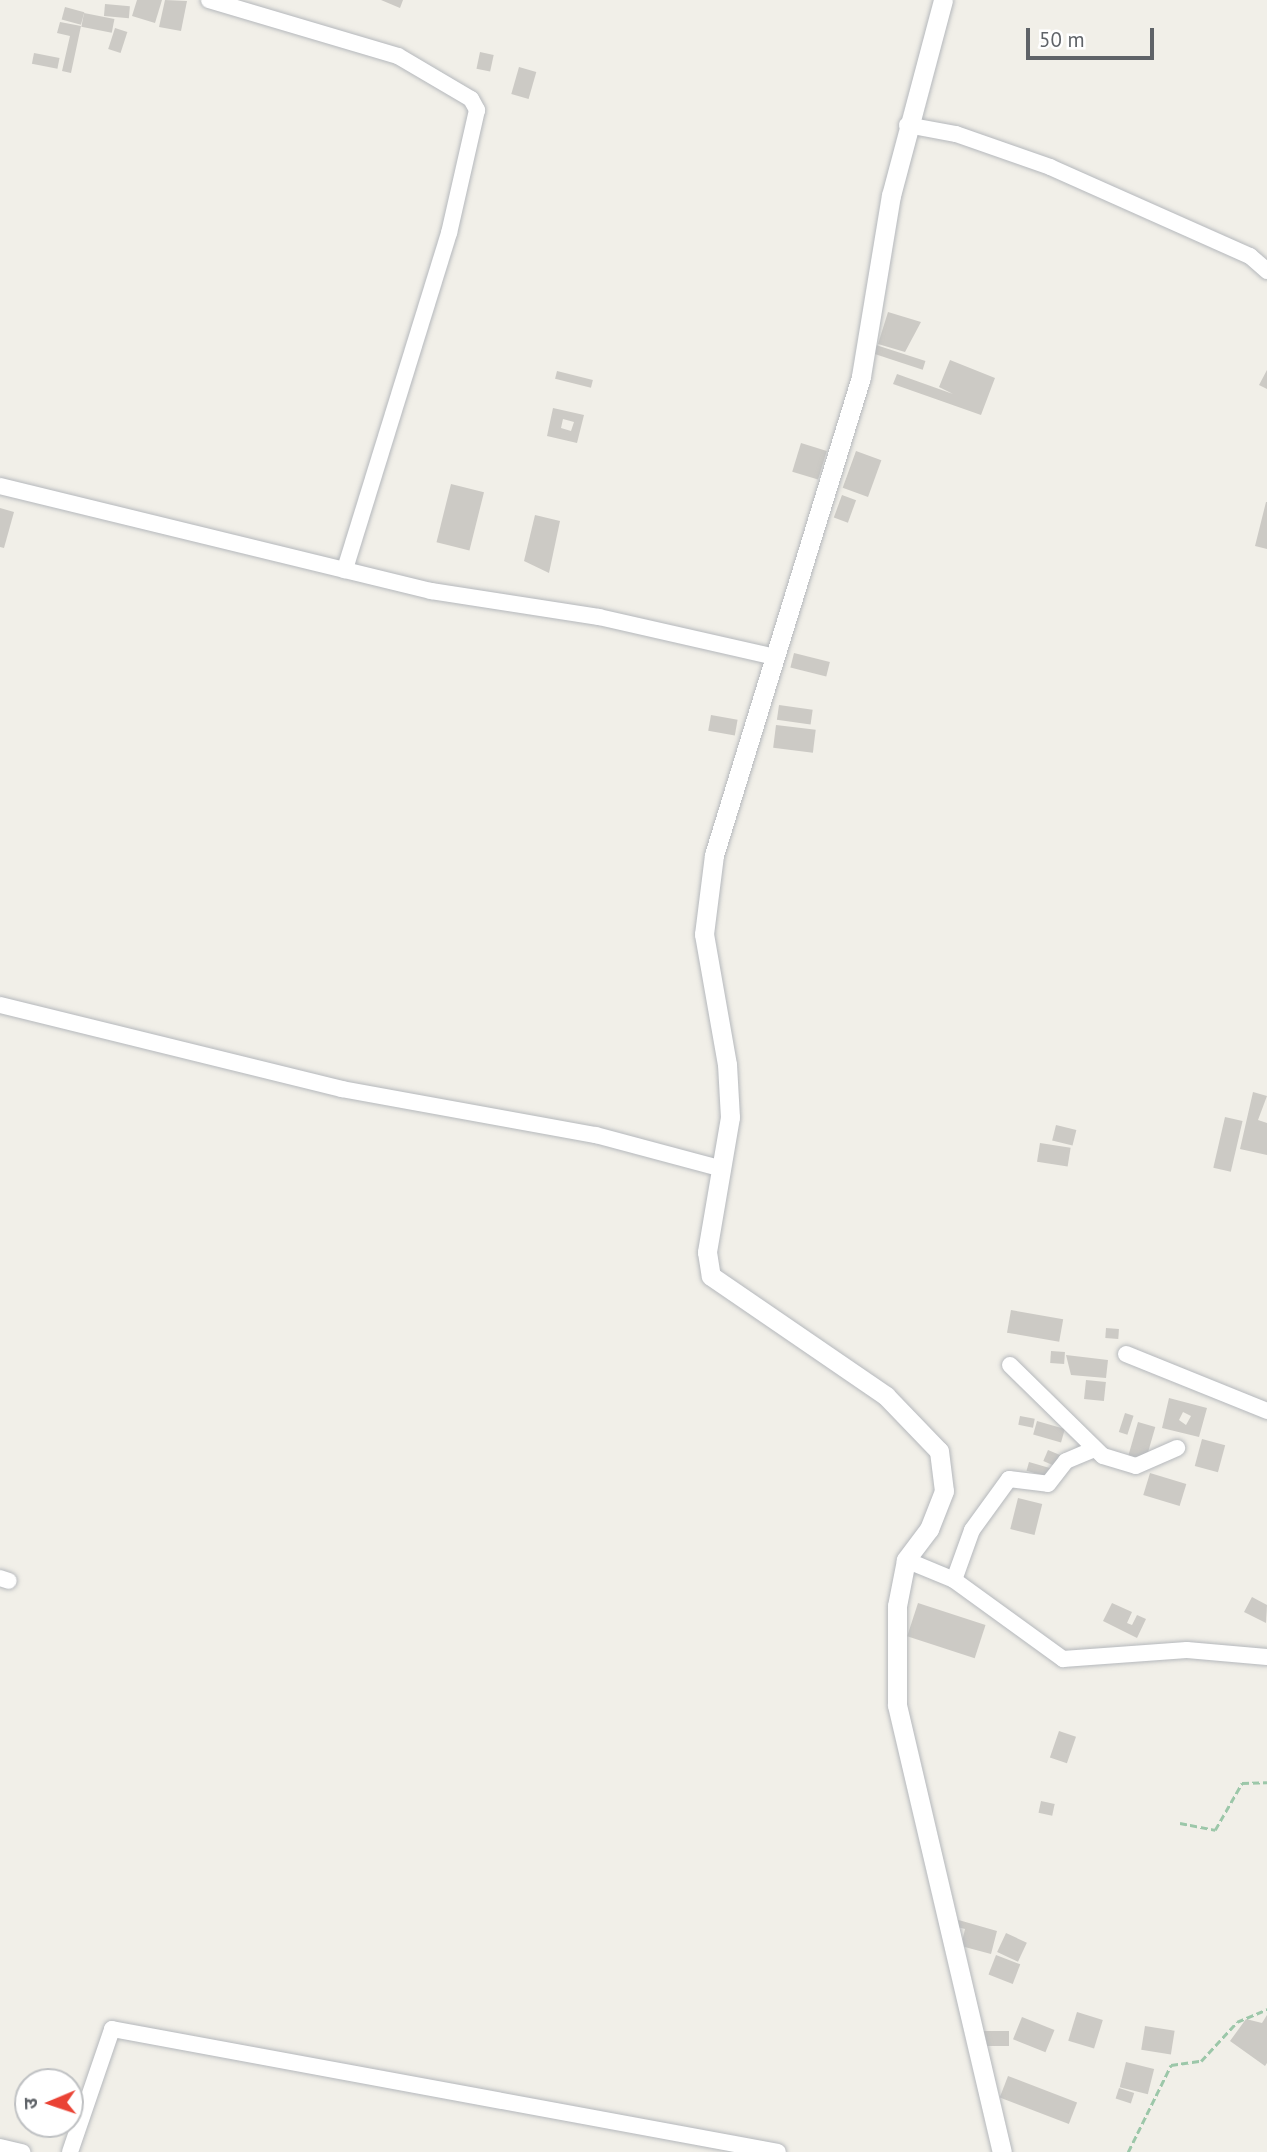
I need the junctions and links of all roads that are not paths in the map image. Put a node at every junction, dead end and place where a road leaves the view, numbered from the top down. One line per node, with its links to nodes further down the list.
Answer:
1 (209, 0): 6 (street)
2 (943, 0): 3 (street)
3 (907, 125): 4 (street); 7 (street)
4 (1267, 271)
5 (0, 486): 6 (street)
6 (345, 570): 7 (street)
7 (775, 657): 9 (street)
8 (0, 1005): 9 (street)
9 (723, 1169): 15 (street)
10 (1126, 1354): 12 (street)
11 (1010, 1365): 14 (street)
12 (1267, 1411)
13 (1177, 1448): 14 (street)
14 (1092, 1450): 16 (street)
15 (906, 1560): 16 (street); 22 (street)
16 (954, 1580): 17 (street)
17 (1267, 1657)
18 (0, 2147): 19 (street)
19 (22, 2152)
20 (70, 2152): 21 (street)
21 (778, 2152)
22 (1002, 2152)

